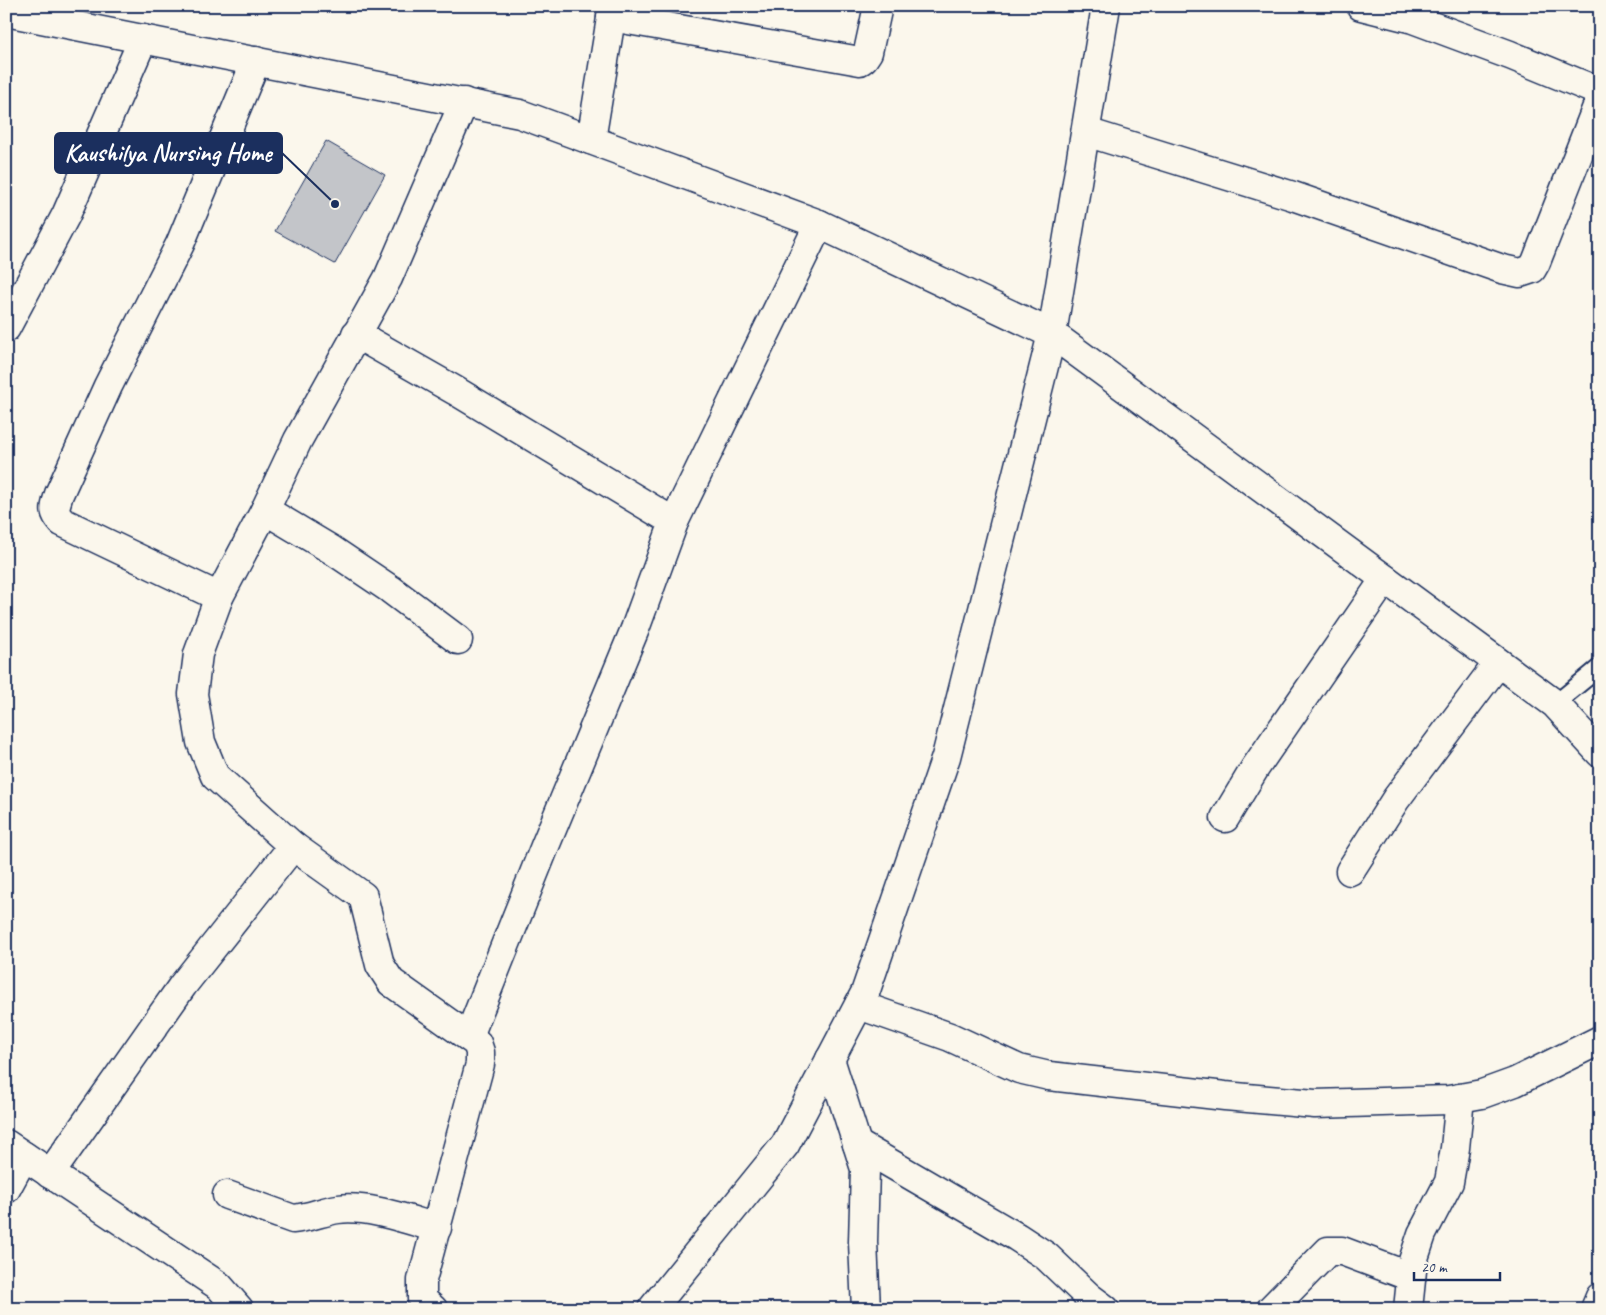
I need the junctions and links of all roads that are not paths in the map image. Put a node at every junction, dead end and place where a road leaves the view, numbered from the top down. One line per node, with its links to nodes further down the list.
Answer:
1 (878, 6): 5 (street)
2 (1106, 6): 11 (street)
3 (1361, 6): 8 (street)
4 (6, 12): 6 (street)
5 (612, 12): 12 (street)
6 (143, 39): 7 (street); 14 (street)
7 (256, 61): 10 (street); 20 (street)
8 (1600, 92)
9 (1600, 99): 11 (street)
10 (464, 102): 12 (street); 15 (street)
11 (1086, 132): 16 (street)
12 (591, 140): 13 (street)
13 (819, 224): 16 (street); 18 (street)
14 (6, 328)
15 (356, 334): 17 (street); 18 (street)
16 (1052, 334): 19 (street); 29 (street)
17 (265, 510): 20 (street); 21 (street)
18 (674, 522): 30 (street)
19 (1384, 579): 22 (street); 26 (street)
20 (219, 596): 27 (street)
21 (458, 640)
22 (1498, 662): 24 (street); 28 (street)
23 (1600, 667): 24 (lane)
24 (1555, 704): 25 (street)
25 (1600, 753)
26 (1225, 818)
27 (293, 846): 30 (street); 36 (street)
28 (1350, 871)
29 (859, 1005): 32 (street); 33 (street)
30 (469, 1036): 39 (street)
31 (1600, 1040): 33 (street)
32 (830, 1060): 34 (street); 44 (street)
33 (1460, 1098): 40 (street)
34 (857, 1144): 45 (street); 46 (street)
35 (15, 1150): 36 (street); 37 (street)
36 (50, 1174): 42 (street)
37 (6, 1189)
38 (227, 1195): 39 (street)
39 (437, 1228): 43 (street)
40 (1411, 1277): 47 (street); 48 (street)
41 (1600, 1297): 49 (street)
42 (239, 1309)
43 (433, 1309)
44 (652, 1309)
45 (866, 1309)
46 (1105, 1309)
47 (1271, 1309)
48 (1408, 1309)
49 (1595, 1309)

